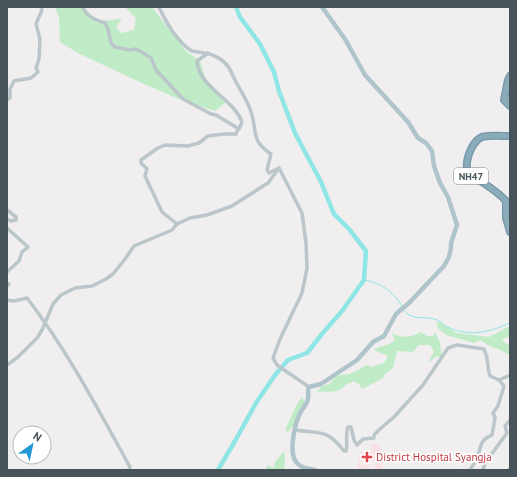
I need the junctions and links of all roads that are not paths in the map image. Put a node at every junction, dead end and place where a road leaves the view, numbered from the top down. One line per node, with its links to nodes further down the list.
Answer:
1 (41, 7): 7 (street)
2 (84, 7): 9 (street)
3 (159, 7): 5 (street)
4 (322, 7): 23 (main road)
5 (208, 53): 9 (street); 11 (street)
6 (510, 76): 8 (highway)
7 (7, 100)
8 (510, 106)
9 (238, 129): 14 (street)
10 (510, 136): 16 (highway, NH47)
11 (279, 168): 14 (street); 23 (street)
12 (7, 210): 13 (street)
13 (7, 219)
14 (177, 224): 19 (street)
15 (7, 228): 17 (street)
16 (510, 232)
17 (7, 272)
18 (7, 300): 19 (street)
19 (45, 321): 20 (street); 27 (street)
20 (7, 365)
21 (510, 375): 22 (street)
22 (499, 380): 25 (street); 29 (street)
23 (308, 386): 25 (main road)
24 (510, 420): 30 (street)
25 (295, 430): 26 (main road)
26 (299, 468): 28 (main road)
27 (129, 470)
28 (315, 470)
29 (470, 470)
30 (483, 470)

